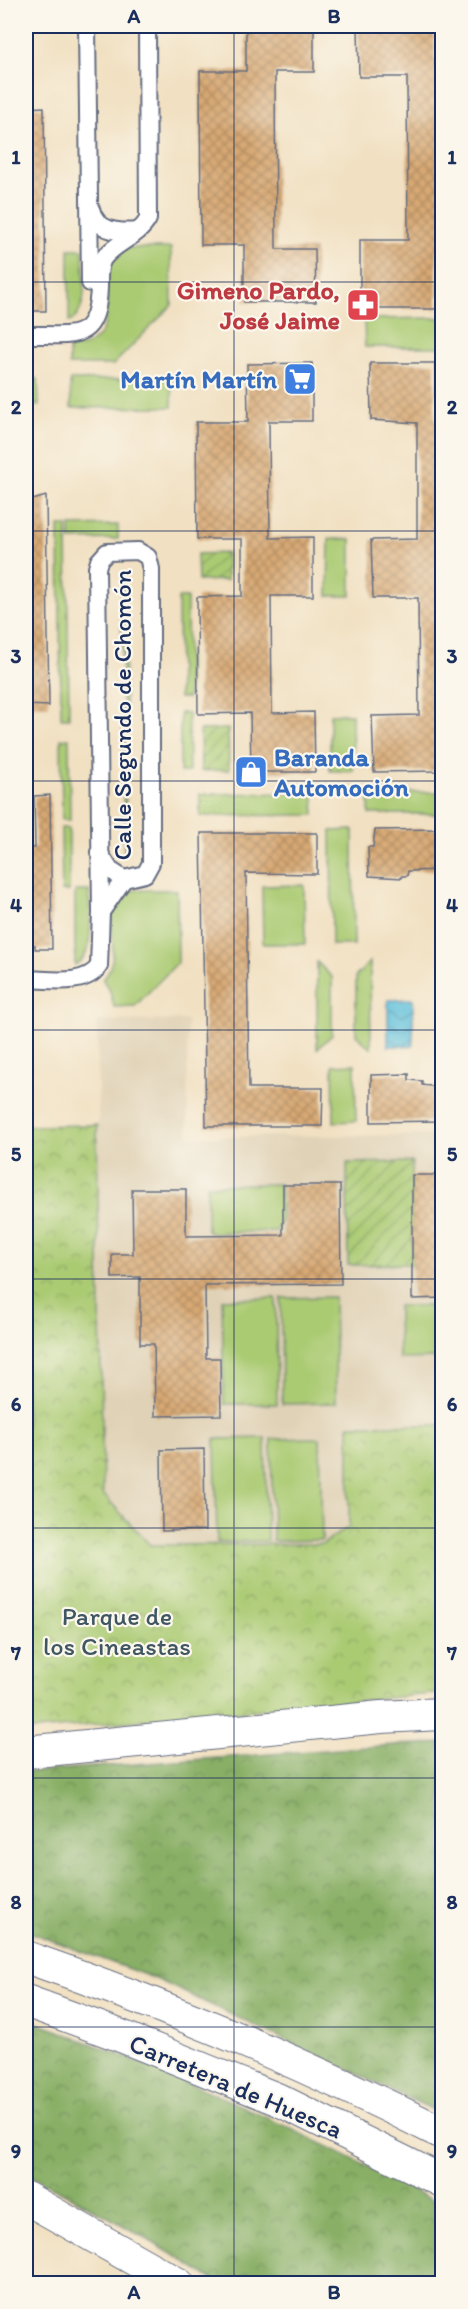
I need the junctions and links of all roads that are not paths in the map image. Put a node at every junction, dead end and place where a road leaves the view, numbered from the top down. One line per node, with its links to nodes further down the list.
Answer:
1 (87, 26): 3 (street)
2 (147, 26): 4 (street)
3 (89, 202): 4 (street); 5 (street)
4 (138, 231): 5 (street)
5 (90, 326): 6 (street)
6 (26, 335)
7 (99, 852): 8 (street, Calle Segundo de Chomón); 8 (street, Calle Segundo de Chomón); 9 (street, Calle Segundo de Chomón)
8 (124, 879): 9 (street, Calle Segundo de Chomón)
9 (100, 912): 10 (street, Calle Segundo de Chomón)
10 (26, 980)
11 (442, 1714): 12 (highway)
12 (26, 1752)
13 (26, 1957): 15 (highway, Carretera de Huesca)
14 (26, 2001): 16 (highway, Carretera de Huesca)
15 (442, 2133)
16 (442, 2181)
17 (26, 2198): 18 (highway)
18 (178, 2283)

